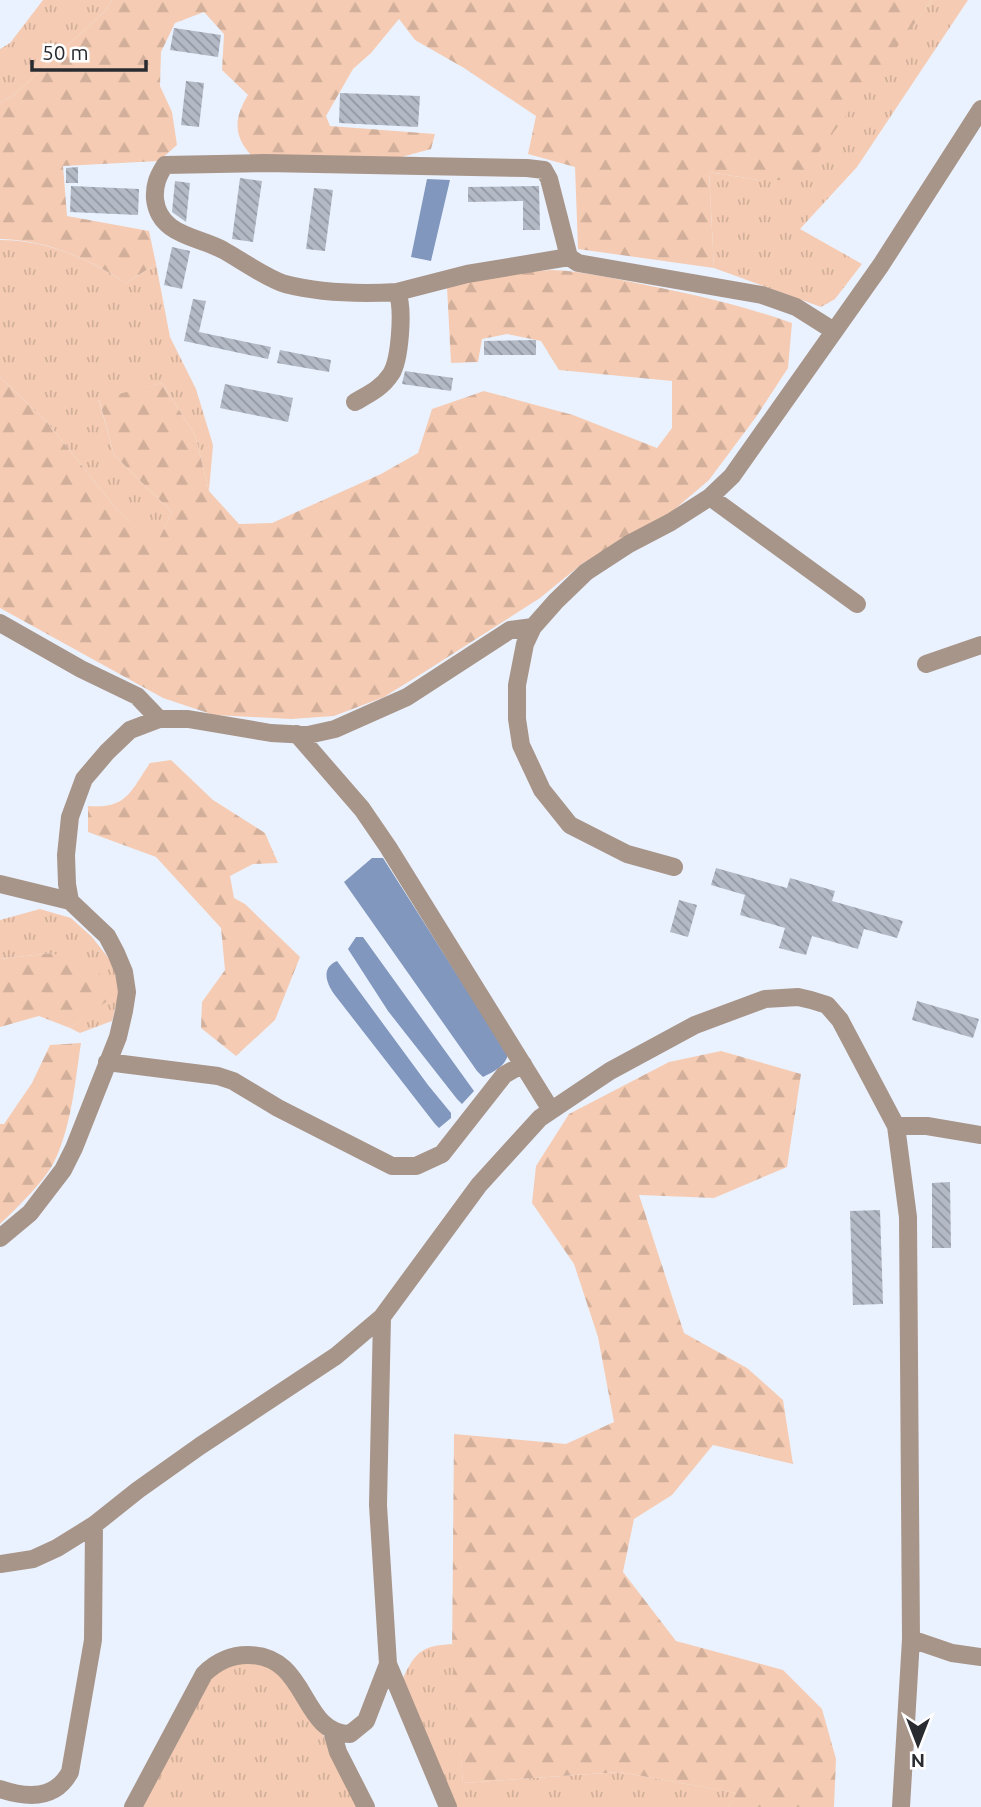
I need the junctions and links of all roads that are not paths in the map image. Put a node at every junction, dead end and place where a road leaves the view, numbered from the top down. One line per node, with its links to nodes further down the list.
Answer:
1 (981, 109): 4 (street)
2 (569, 257): 3 (street); 3 (street); 4 (street)
3 (397, 292): 5 (street)
4 (834, 331): 6 (street)
5 (355, 402)
6 (710, 497): 7 (street); 9 (street)
7 (857, 604)
8 (0, 623): 12 (street)
9 (533, 627): 13 (street); 14 (street)
10 (981, 645): 11 (street)
11 (926, 664)
12 (159, 719): 13 (street); 16 (street)
13 (297, 734): 18 (street)
14 (674, 867)
15 (0, 884): 16 (street)
16 (70, 901): 17 (street)
17 (107, 1062): 18 (street); 22 (street)
18 (523, 1064): 19 (street)
19 (551, 1110): 20 (street); 23 (street)
20 (896, 1126): 21 (street); 26 (street)
21 (981, 1135)
22 (0, 1238)
23 (382, 1317): 24 (street); 28 (street)
24 (94, 1525): 25 (street); 30 (street)
25 (0, 1564)
26 (911, 1639): 27 (street); 34 (street)
27 (981, 1657)
28 (388, 1664): 29 (street); 33 (street)
29 (332, 1731): 31 (street); 32 (street)
30 (0, 1789)
31 (133, 1807)
32 (366, 1807)
33 (448, 1807)
34 (901, 1807)

